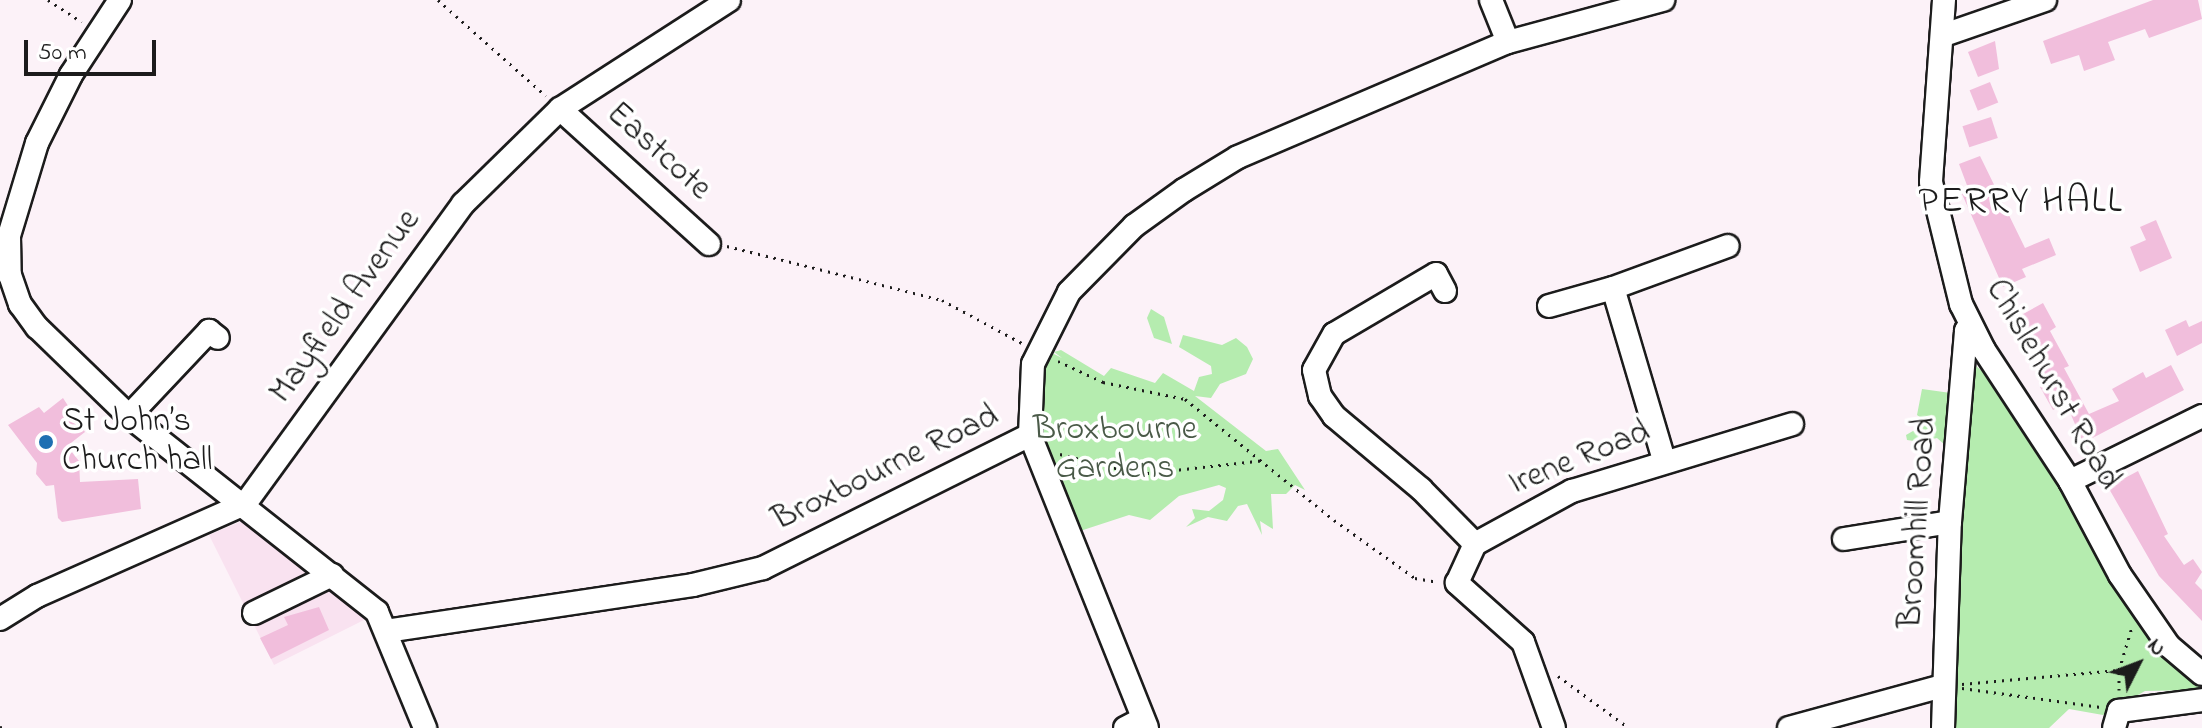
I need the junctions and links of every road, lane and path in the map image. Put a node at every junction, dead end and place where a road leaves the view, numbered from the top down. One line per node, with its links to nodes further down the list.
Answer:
1 (48, 0): 9 (path)
2 (120, 0): 9 (street)
3 (438, 0): 12 (path)
4 (729, 0): 12 (street, Mayfield Avenue)
5 (1491, 0): 11 (street)
6 (1663, 0): 11 (street, Broxbourne Road)
7 (1944, 0): 10 (street, Chislehurst Road)
8 (2045, 0): 10 (street)
9 (99, 33): 21 (street)
10 (1944, 35): 18 (street, Chislehurst Road)
11 (1508, 42): 20 (street, Broxbourne Road)
12 (560, 109): 13 (street, Eastcote); 29 (street, Mayfield Avenue)
13 (709, 244): 20 (path)
14 (1728, 246): 15 (street)
15 (1613, 288): 17 (street); 27 (street)
16 (1445, 291): 32 (street)
17 (1549, 306)
18 (1970, 324): 28 (street, Chislehurst Road); 30 (street, Broomhill Road)
19 (218, 338): 21 (street)
20 (1037, 351): 24 (street, Broxbourne Road); 26 (path)
21 (129, 416): 29 (street)
22 (2202, 416): 28 (street)
23 (1792, 424): 27 (street, Irene Road)
24 (1030, 435): 38 (street, Broxbourne Road); 45 (street)
25 (1056, 454): 26 (path)
26 (1265, 459): 34 (path)
27 (1664, 460): 32 (street, Irene Road)
28 (2070, 481): 41 (street, Chislehurst Road)
29 (245, 504): 33 (street); 37 (street)
30 (1950, 522): 31 (street); 42 (street, Broomhill Road)
31 (1844, 539)
32 (1475, 544): 34 (street)
33 (332, 575): 35 (street); 38 (street)
34 (1457, 583): 39 (street)
35 (254, 613)
36 (2135, 618): 40 (path)
37 (0, 619)
38 (386, 631): 48 (street)
39 (1528, 656): 49 (street); 50 (path)
40 (2119, 670): 42 (path); 44 (path)
41 (2202, 674)
42 (1943, 686): 44 (path); 51 (street); 52 (street, Broomhill Road)
43 (2202, 700): 44 (street)
44 (2117, 720)
45 (1138, 725)
46 (0, 727): 47 (path)
47 (6, 728)
48 (425, 728)
49 (1554, 728)
50 (1629, 728)
51 (1789, 728)
52 (1943, 728)

